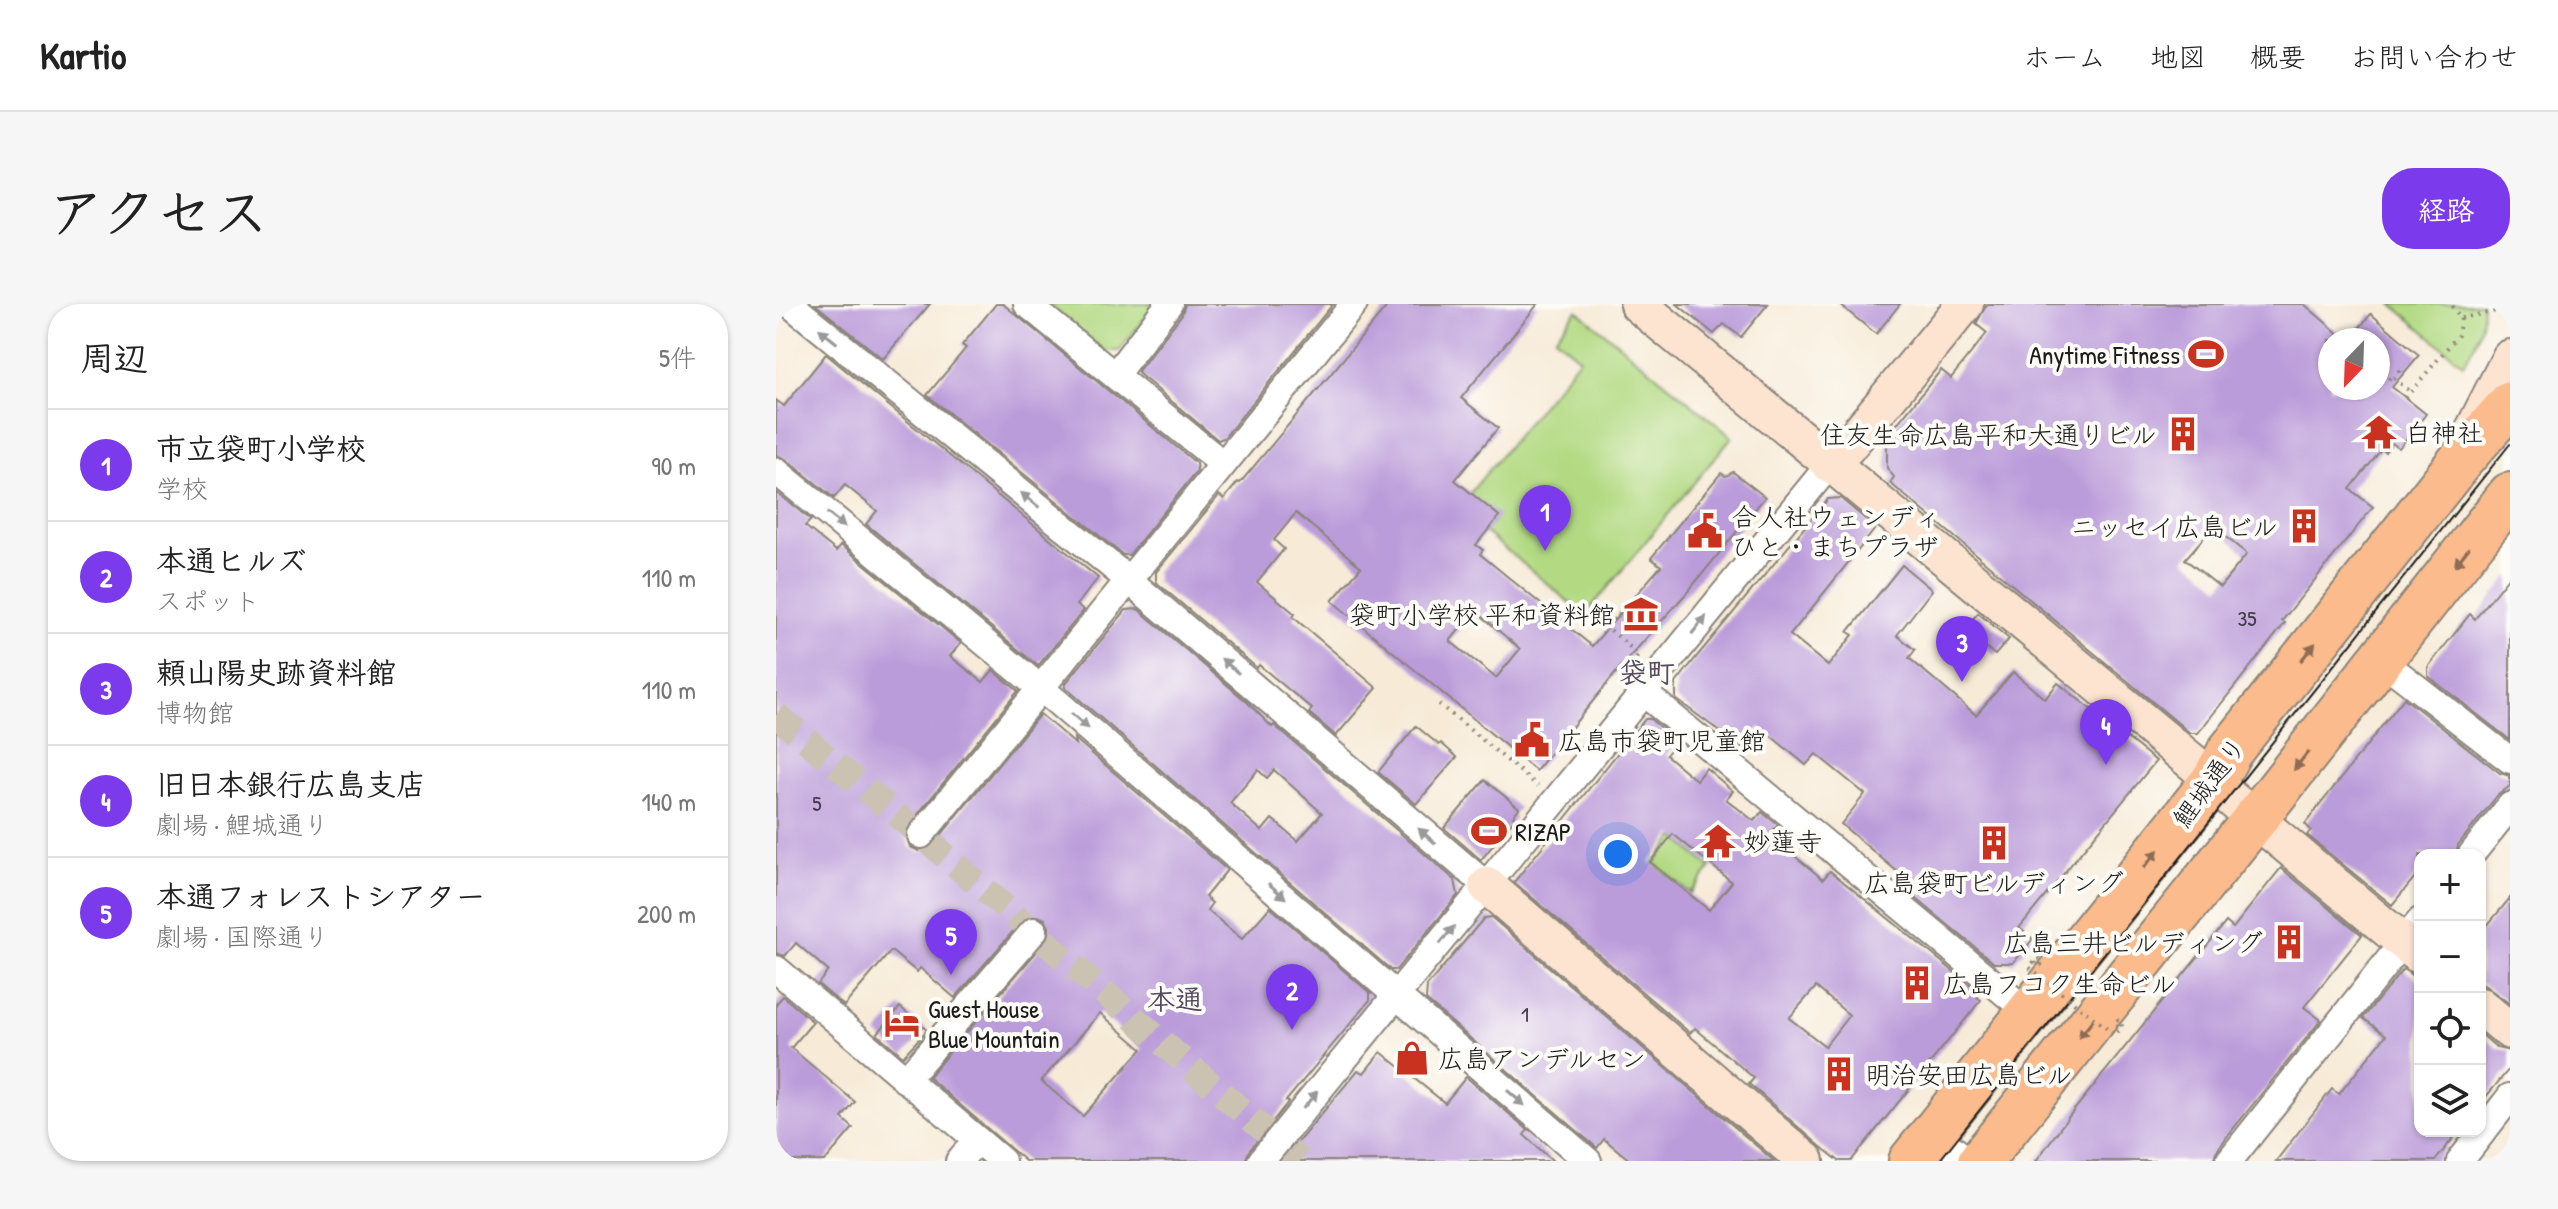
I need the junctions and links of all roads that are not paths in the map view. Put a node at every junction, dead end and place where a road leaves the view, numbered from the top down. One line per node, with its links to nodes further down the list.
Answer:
1 (790, 304): 15 (street, one-way to 1)
2 (1027, 304): 8 (street)
3 (1169, 304): 8 (street)
4 (1354, 304): 11 (street)
5 (1638, 304): 12 (street)
6 (1965, 304): 12 (street)
7 (2510, 358): 10 (street)
8 (1115, 375): 11 (street)
9 (2510, 404): 10 (highway, 鯉城通り)
10 (2461, 460): 20 (highway, 鯉城通り, one-way to 10)
11 (1223, 464): 15 (street)
12 (1830, 464): 17 (street, one-way to 12); 20 (street)
13 (776, 471): 18 (street, one-way to 18)
14 (2510, 495): 16 (highway, one-way to 16)
15 (1130, 581): 18 (street); 25 (street, one-way to 15)
16 (2381, 660): 19 (street); 22 (highway, one-way to 22)
17 (1641, 686): 25 (street); 31 (street)
18 (1042, 689): 23 (street); 29 (street, one-way to 29)
19 (2510, 760)
20 (2214, 780): 22 (street); 31 (highway, 鯉城通り, one-way to 20)
21 (2510, 806): 24 (street)
22 (2255, 819): 27 (street); 43 (highway, one-way to 43)
23 (921, 835)
24 (2476, 849)
25 (1487, 886): 29 (street, one-way to 25); 41 (street)
26 (1034, 931): 33 (street)
27 (2414, 940): 44 (street)
28 (776, 969): 33 (street)
29 (1397, 995): 39 (street, one-way to 29); 40 (street, one-way to 40)
30 (2486, 1011): 32 (street)
31 (2029, 1013): 36 (highway, 鯉城通り)
32 (2510, 1031)
33 (905, 1080): 35 (street)
34 (2510, 1097): 45 (street)
35 (977, 1140): 37 (street); 38 (street)
36 (1922, 1147): 42 (street)
37 (959, 1161)
38 (1002, 1161)
39 (1261, 1161)
40 (1588, 1161)
41 (1806, 1161)
42 (1968, 1161)
43 (1980, 1161)
44 (2229, 1161)
45 (2460, 1161)

